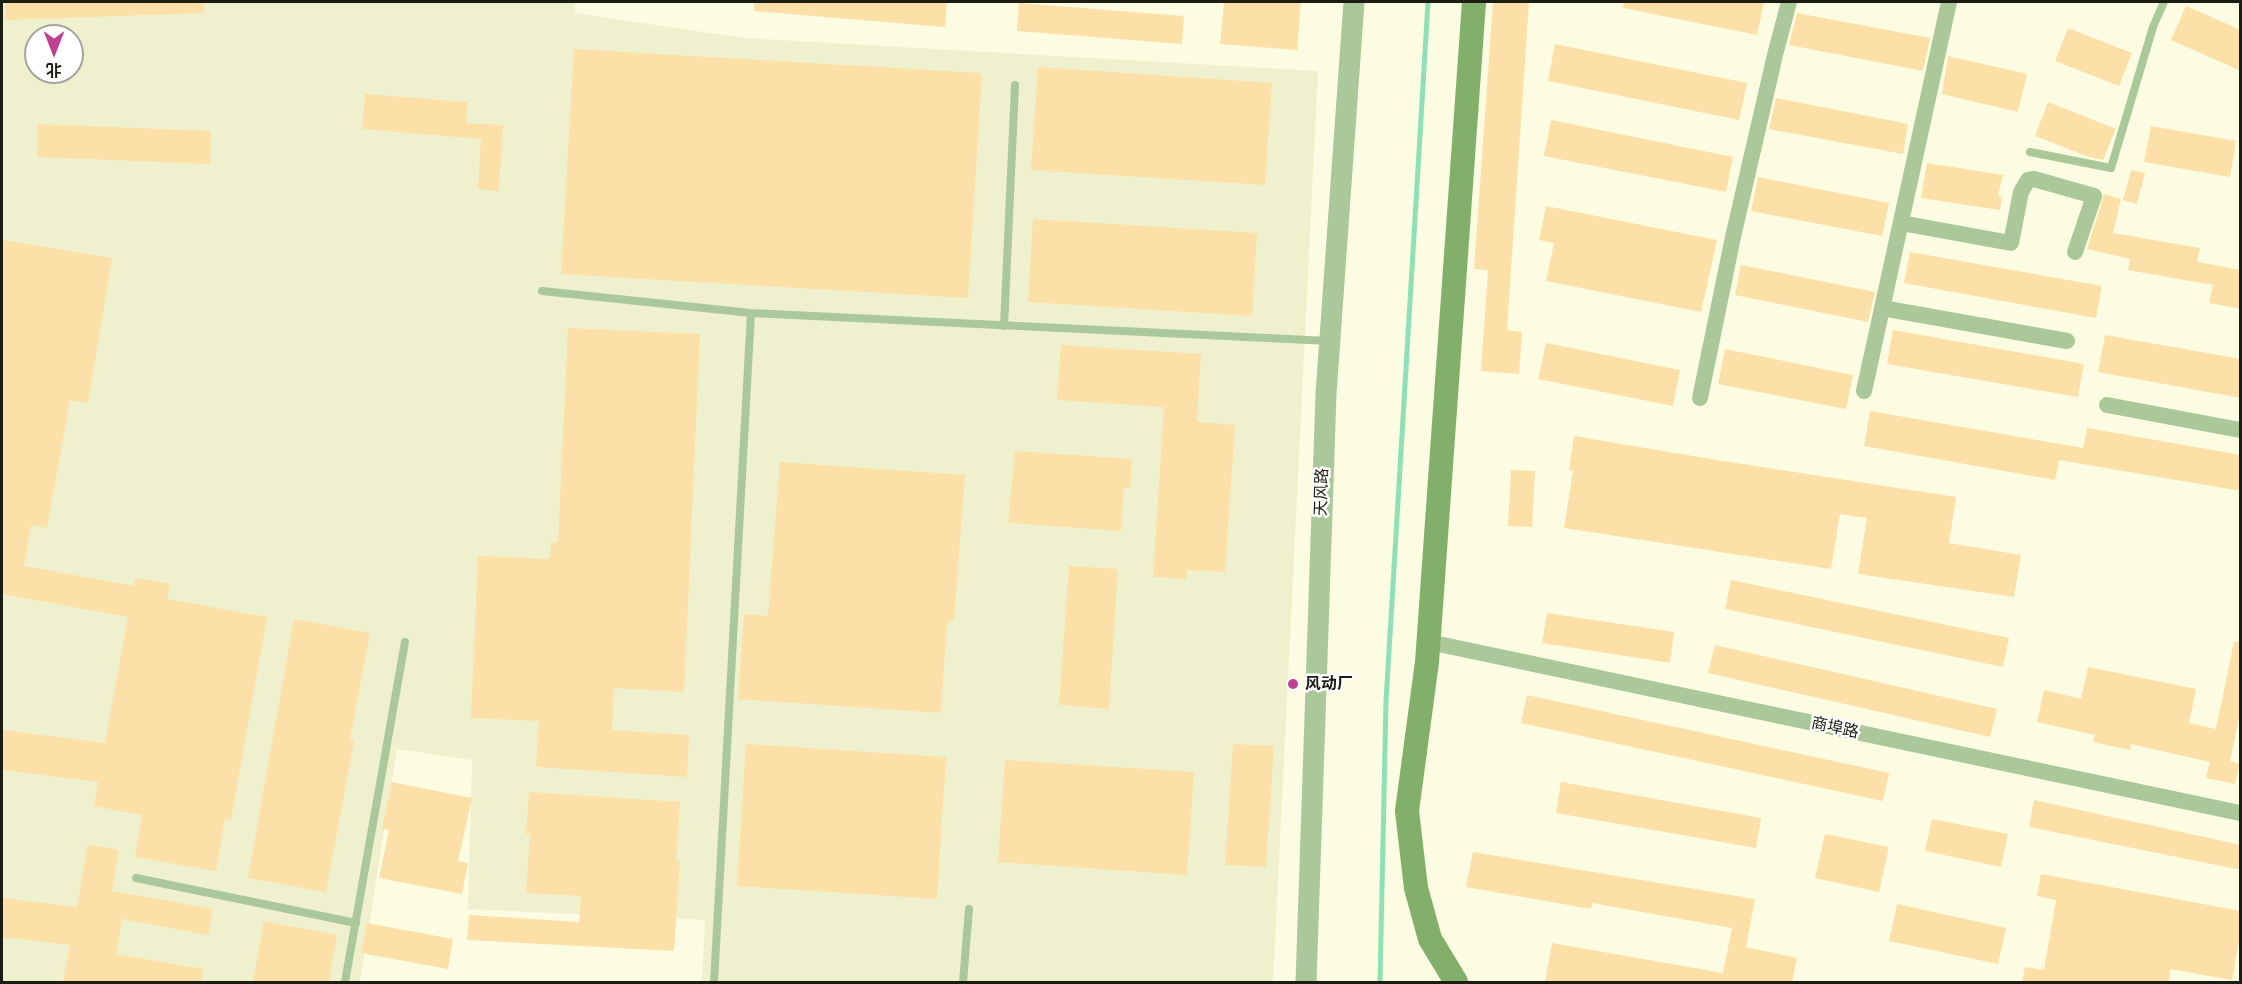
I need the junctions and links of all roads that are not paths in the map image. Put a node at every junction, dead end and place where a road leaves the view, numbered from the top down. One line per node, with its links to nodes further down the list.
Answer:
1 (1354, 2): 14 (street, 天风路)
2 (1474, 2): 21 (main road)
3 (1789, 2): 17 (street)
4 (1949, 2): 8 (street)
5 (2164, 2): 7 (lane)
6 (1015, 85): 13 (lane)
7 (2030, 152)
8 (1901, 223): 9 (street); 11 (street)
9 (2075, 252)
10 (542, 291): 12 (lane)
11 (1882, 308): 15 (street); 16 (street)
12 (751, 313): 13 (lane); 27 (lane)
13 (1004, 326): 14 (lane)
14 (1329, 341): 29 (street, 天风路)
15 (2067, 341)
16 (1864, 391)
17 (1700, 398)
18 (2107, 405): 19 (street)
19 (2241, 430)
20 (405, 642): 25 (lane)
21 (1429, 642): 22 (street, 商埠路); 30 (main road)
22 (2241, 813)
23 (136, 878): 25 (lane)
24 (969, 909): 28 (lane)
25 (356, 922): 26 (lane)
26 (345, 982)
27 (714, 982)
28 (963, 982)
29 (1306, 982)
30 (1456, 982)

